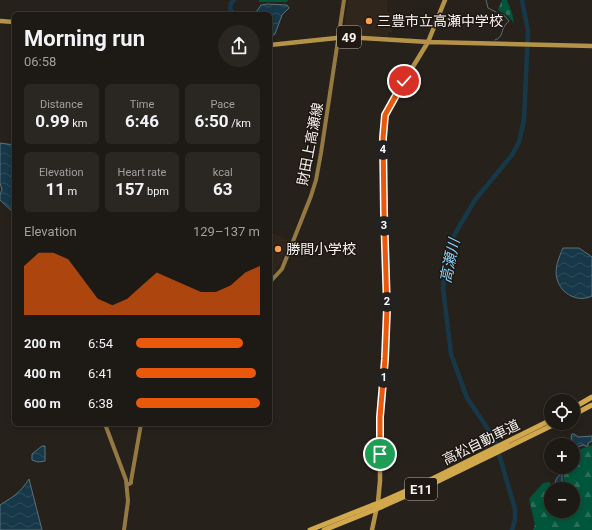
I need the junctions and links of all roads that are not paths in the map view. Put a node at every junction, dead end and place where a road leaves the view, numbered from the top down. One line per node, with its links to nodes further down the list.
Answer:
1 (344, 0): 5 (main road, 財田上高瀬線)
2 (445, 0): 6 (main road)
3 (0, 21): 4 (main road)
4 (12, 22)
5 (340, 37): 6 (main road, 49); 7 (main road, 49); 9 (main road, 財田上高瀬線)
6 (428, 42): 8 (main road, 49); 24 (main road)
7 (272, 45)
8 (592, 46)
9 (272, 280)
10 (592, 398): 11 (highway)
11 (580, 405)
12 (591, 405): 13 (highway)
13 (580, 411)
14 (544, 424): 18 (highway, 高松自動車道 / E11)
15 (107, 426): 19 (main road)
16 (141, 426): 19 (main road)
17 (544, 429): 18 (highway, 高松自動車道 / E11)
18 (506, 446): 20 (highway, 高松自動車道 / E11, bridge)
19 (127, 485): 21 (main road)
20 (374, 508): 22 (highway, 高松自動車道 / E11); 23 (highway, 高松自動車道 / E11)
21 (124, 530)
22 (310, 530)
23 (324, 530)
24 (372, 530)

